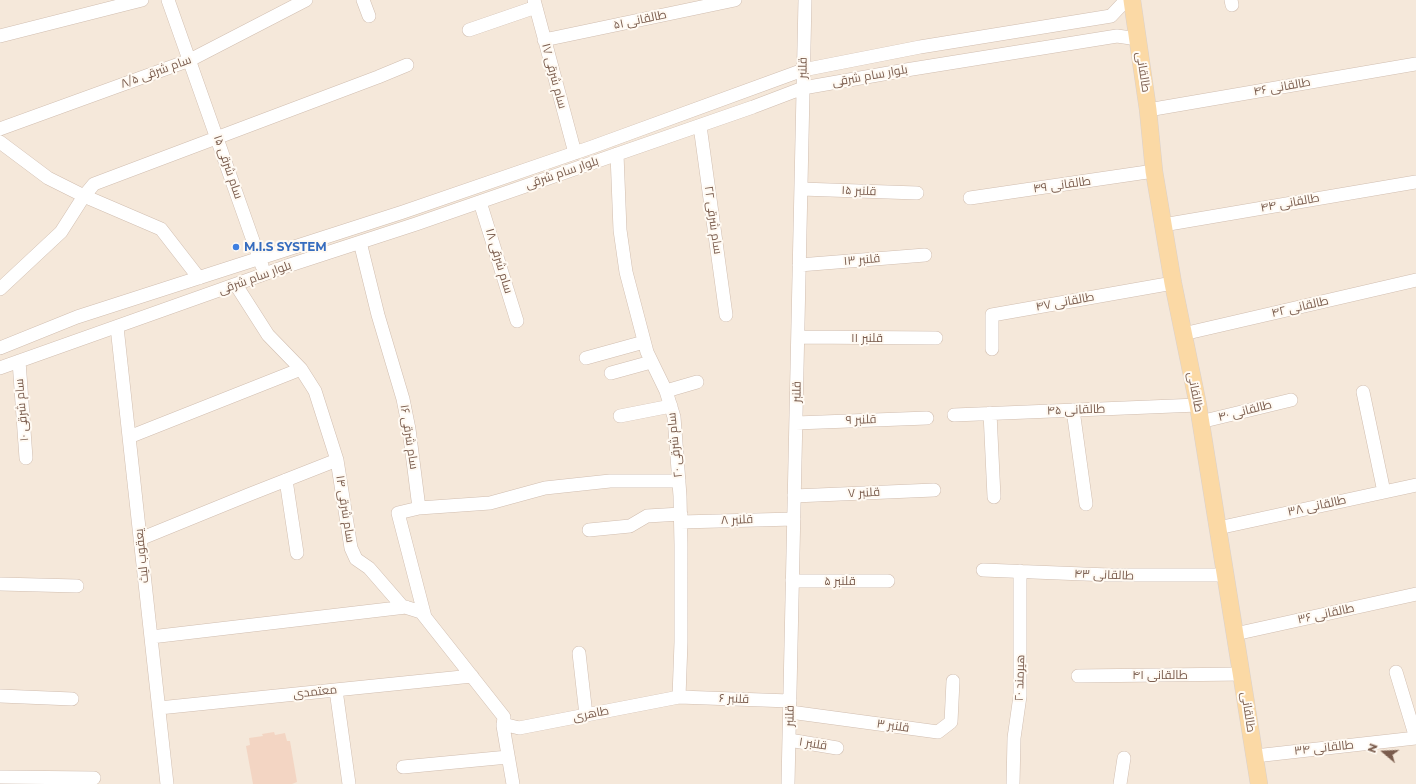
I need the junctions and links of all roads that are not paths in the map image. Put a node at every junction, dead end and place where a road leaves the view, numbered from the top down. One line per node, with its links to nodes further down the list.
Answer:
1 (142, 0): 12 (street)
2 (168, 0): 15 (street, سام شرقی ۱۵)
3 (306, 0): 15 (street, سام شرقی ۸/۵)
4 (363, 0): 10 (street)
5 (735, 0): 13 (street, طالقانی ۵۱)
6 (805, 0): 18 (street, قلنبر)
7 (1126, 0): 18 (street, بلوار سام شرقی)
8 (1132, 0): 14 (main road, طالقانی)
9 (535, 4): 11 (street); 13 (street, سام شرقی ۱۷)
10 (369, 16)
11 (469, 30)
12 (0, 36)
13 (544, 40): 25 (street, سام شرقی ۱۷)
14 (1138, 40): 19 (street, بلوار سام شرقی); 20 (main road, طالقانی)
15 (190, 60): 22 (street, سام شرقی ۸/۵); 23 (street, سام شرقی ۱۵)
16 (1416, 64): 20 (street, طالقانی ۴۶)
17 (407, 65): 23 (street)
18 (803, 70): 19 (street, قلنبر); 25 (street, بلوار سام شرقی)
19 (803, 88): 21 (street, بلوار سام شرقی); 29 (street, قلنبر)
20 (1148, 110): 27 (main road, طالقانی)
21 (700, 126): 26 (street, بلوار سام شرقی); 45 (street, سام شرقی ۲۲)
22 (0, 129)
23 (218, 138): 31 (street); 37 (street, سام شرقی ۱۵)
24 (0, 142): 31 (street)
25 (575, 153): 37 (street, بلوار سام شرقی)
26 (617, 154): 33 (street, بلوار سام شرقی); 51 (street, سام شرقی ۲۰)
27 (1154, 171): 32 (street, طالقانی ۴۹); 34 (main road, طالقانی)
28 (1416, 182): 34 (street, طالقانی ۴۴)
29 (801, 189): 30 (street, قلنبر ۱۵); 38 (street, قلنبر)
30 (917, 193)
31 (84, 196): 40 (street); 44 (street)
32 (970, 198)
33 (480, 202): 35 (street, بلوار سام شرقی); 46 (street, سام شرقی ۱۸)
34 (1163, 225): 42 (main road, طالقانی)
35 (360, 242): 39 (street, بلوار سام شرقی); 84 (street, سام شرقی ۱۶)
36 (925, 255): 38 (street, قلنبر ۱۳)
37 (260, 258): 39 (street, سام شرقی ۱۵); 40 (street, بلوار سام شرقی)
38 (799, 265): 49 (street, قلنبر)
39 (265, 275): 43 (street, بلوار سام شرقی)
40 (199, 278): 52 (street, بلوار سام شرقی)
41 (1416, 280): 48 (street, طالقانی ۴۲)
42 (1173, 283): 48 (main road, طالقانی); 53 (street, طالقانی ۴۷)
43 (236, 285): 47 (street, بلوار سام شرقی); 58 (street, سام شرقی ۱۴)
44 (0, 289)
45 (726, 315)
46 (517, 321)
47 (117, 327): 55 (street, بلوار سام شرقی); 73 (street, یعقوب لیث)
48 (1183, 334): 64 (main road, طالقانی)
49 (798, 337): 50 (street, قلنبر ۱۱); 72 (street, قلنبر)
50 (936, 338)
51 (644, 342): 54 (street); 56 (street, سام شرقی ۲۰)
52 (0, 348)
53 (992, 349)
54 (586, 358)
55 (19, 361): 57 (street, بلوار سام شرقی); 74 (street, سام شرقی ۱۰)
56 (651, 362): 59 (street); 61 (street, سام شرقی ۲۰)
57 (0, 368)
58 (301, 369): 73 (street); 75 (street, سام شرقی ۱۴)
59 (611, 373)
60 (697, 382): 61 (street)
61 (666, 391): 65 (street, سام شرقی ۲۰)
62 (1362, 392): 80 (street)
63 (1291, 400): 71 (street, طالقانی ۴۰)
64 (1198, 404): 66 (street, طالقانی ۴۵); 71 (main road, طالقانی)
65 (671, 406): 69 (street); 77 (street, سام شرقی ۲۰)
66 (1073, 410): 67 (street, طالقانی ۴۵); 83 (street)
67 (990, 413): 68 (street, طالقانی ۴۵); 82 (street)
68 (954, 415)
69 (620, 416)
70 (926, 418): 72 (street, قلنبر ۹)
71 (1200, 422): 87 (main road, طالقانی)
72 (796, 423): 81 (street, قلنبر)
73 (129, 437): 89 (street, یعقوب لیث)
74 (26, 458)
75 (337, 460): 76 (street); 99 (street, سام شرقی ۱۴)
76 (286, 480): 89 (street); 90 (street)
77 (679, 481): 84 (street); 85 (street, سام شرقی ۲۰)
78 (1416, 485): 80 (street, طالقانی ۳۸)
79 (934, 490): 81 (street, قلنبر ۷)
80 (1384, 492): 87 (street, طالقانی ۳۸)
81 (794, 496): 86 (street, قلنبر)
82 (994, 497)
83 (1086, 504)
84 (419, 508): 100 (street)
85 (681, 518): 86 (street, قلنبر ۸); 88 (street, قلنبر ۸); 111 (street, سام شرقی ۲۰)
86 (794, 519): 94 (street, قلنبر)
87 (1218, 528): 93 (main road, طالقانی)
88 (589, 530)
89 (140, 539): 102 (street, یعقوب لیث)
90 (297, 553)
91 (983, 570): 92 (street, طالقانی ۴۳)
92 (1020, 571): 93 (street, طالقانی ۴۳); 130 (street, هیرمند ۲۰)
93 (1226, 575): 101 (main road, طالقانی)
94 (792, 581): 95 (street, قلنبر ۵); 113 (street, قلنبر)
95 (888, 581)
96 (0, 584): 97 (street)
97 (77, 586)
98 (1416, 594): 101 (street, طالقانی ۳۶)
99 (406, 607): 100 (street, سام شرقی ۱۴); 102 (street)
100 (425, 617): 106 (street, سام شرقی ۱۴)
101 (1235, 634): 105 (main road, طالقانی)
102 (151, 637): 114 (street, یعقوب لیث)
103 (579, 653): 115 (street)
104 (1396, 672): 117 (street)
105 (1242, 674): 107 (street, طالقانی ۴۱); 120 (main road, طالقانی)
106 (472, 676): 109 (street, معتمدی); 116 (street, سام شرقی ۱۴)
107 (1078, 676)
108 (953, 681): 113 (street, قلنبر ۳)
109 (336, 690): 114 (street, معتمدی); 127 (street)
110 (0, 696): 112 (street)
111 (679, 697): 113 (street, قلنبر ۶); 115 (street, طاهری)
112 (72, 699)
113 (790, 706): 118 (street, قلنبر)
114 (159, 708): 126 (street, یعقوب لیث)
115 (586, 715): 116 (street, طاهری)
116 (503, 724): 121 (street, سام شرقی ۱۴)
117 (1416, 738): 120 (street, طالقانی ۳۴)
118 (789, 740): 119 (street, قلنبر ۱); 129 (street, قلنبر)
119 (837, 748)
120 (1255, 756): 132 (main road, طالقانی)
121 (508, 757): 123 (street); 128 (street, سام شرقی ۱۴)
122 (1124, 758): 131 (street)
123 (403, 767)
124 (0, 778): 125 (street)
125 (94, 778)
126 (167, 784)
127 (349, 784)
128 (513, 784)
129 (788, 784)
130 (1012, 784)
131 (1120, 784)
132 (1260, 784)

